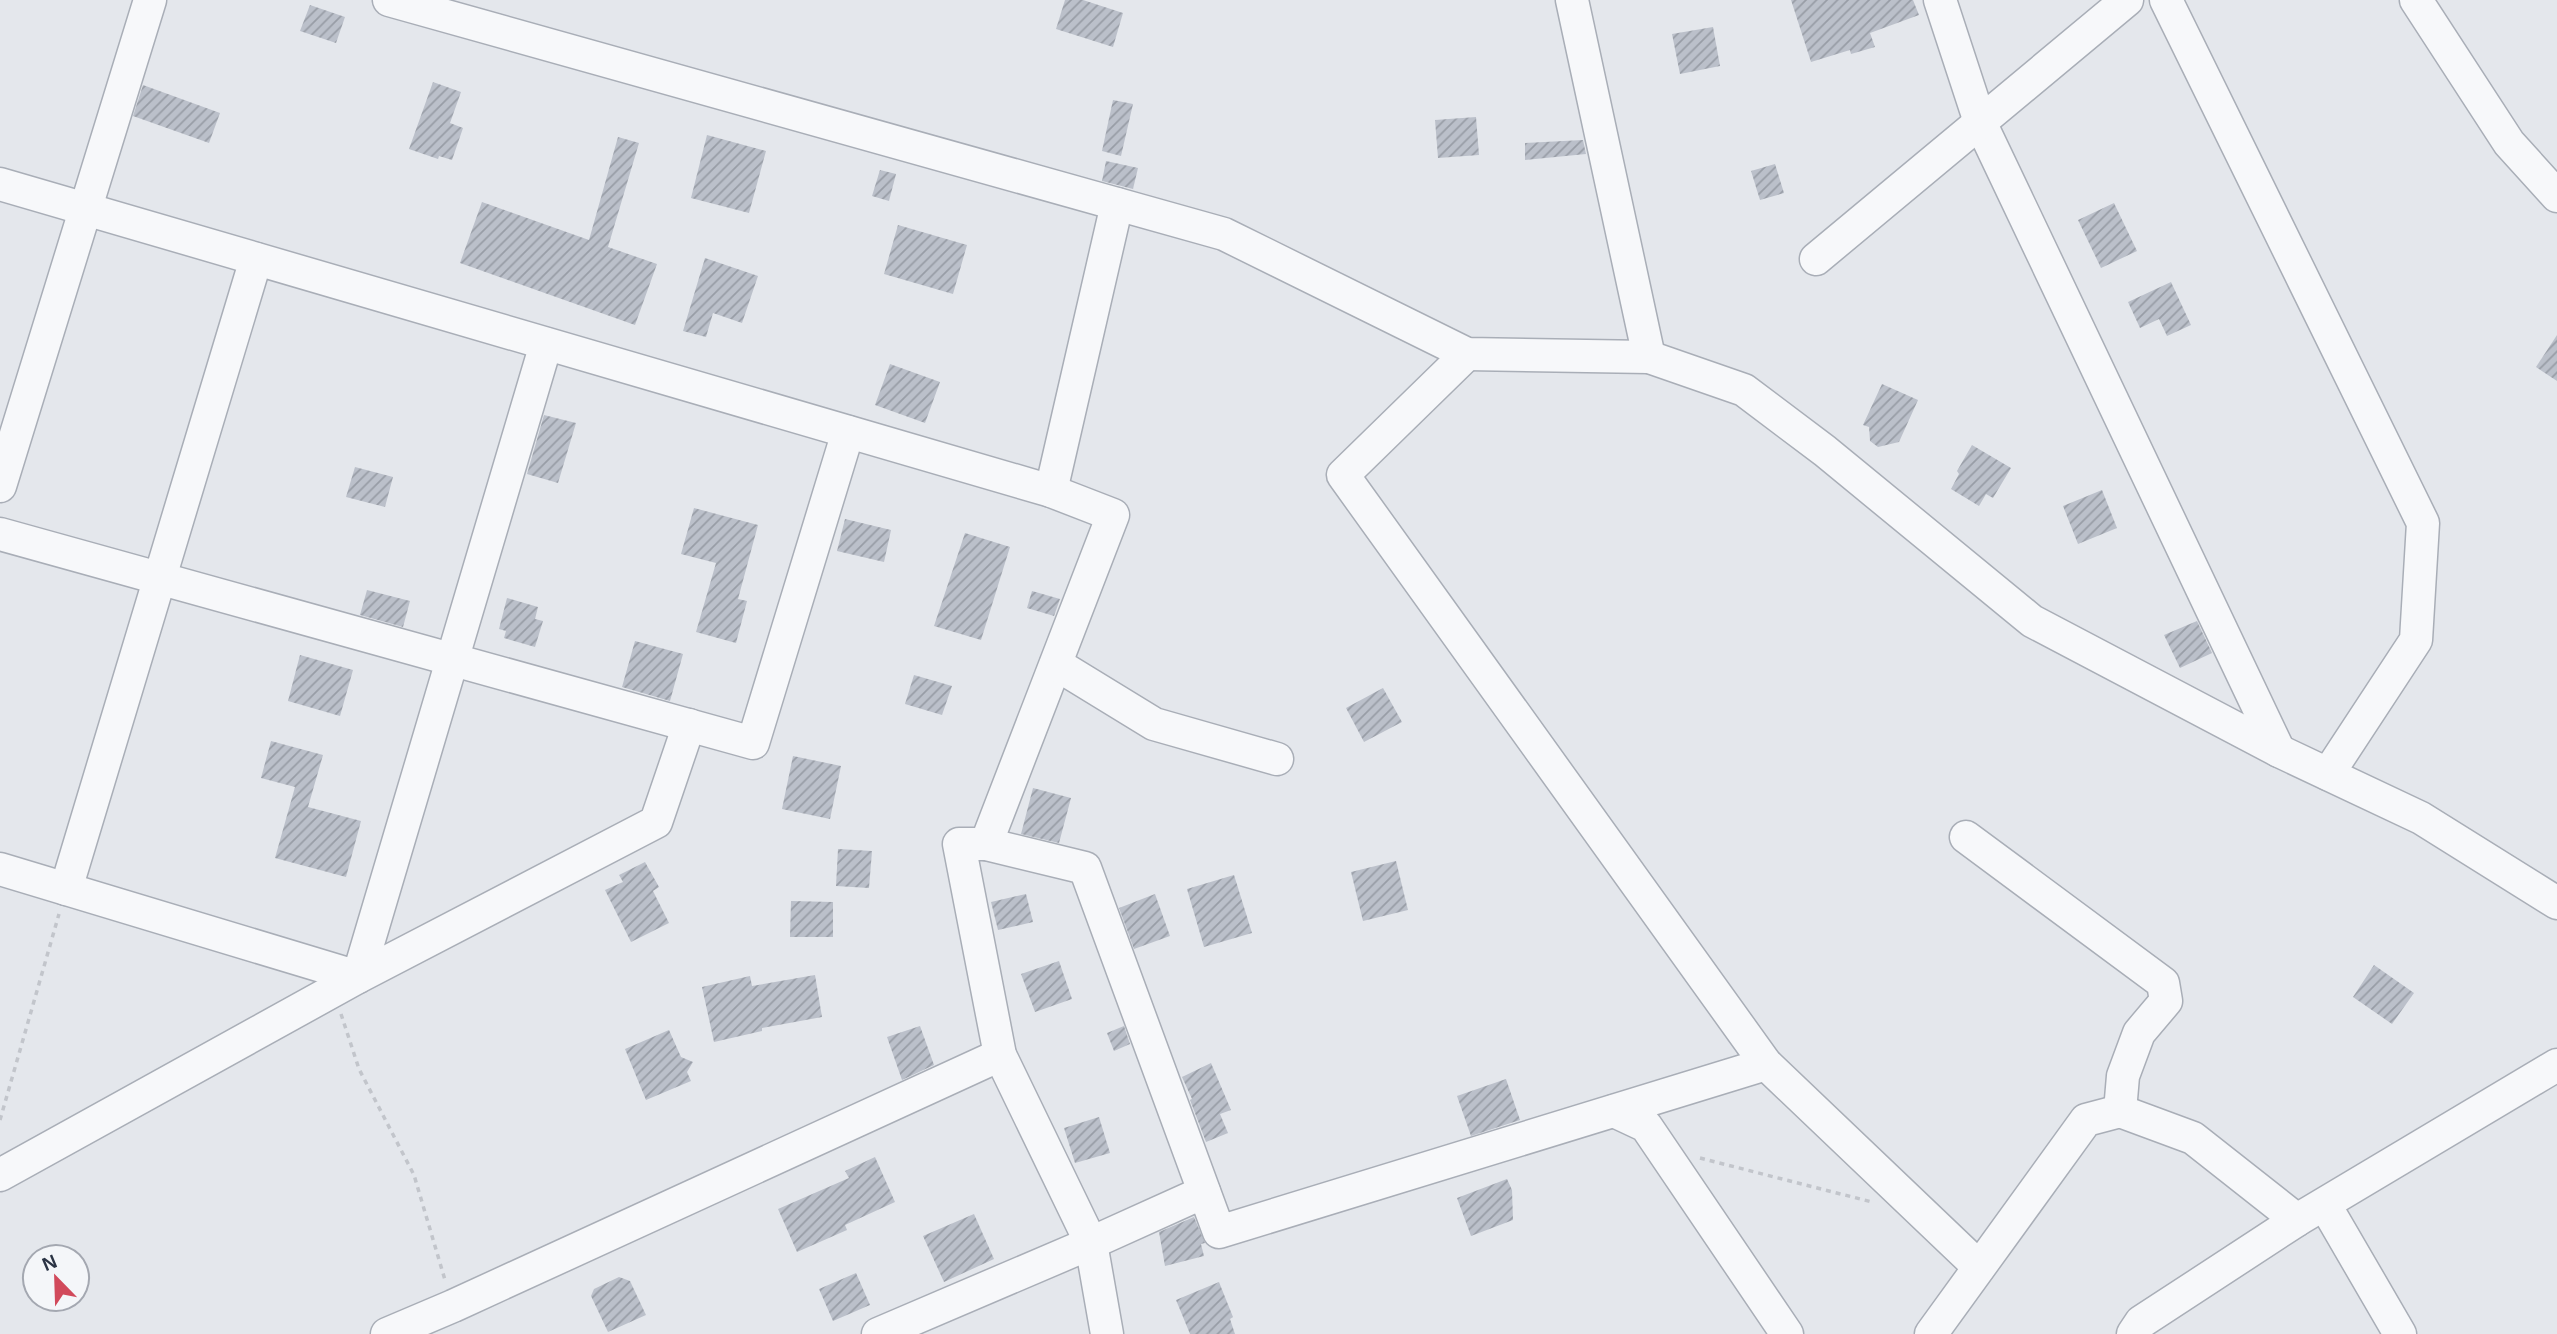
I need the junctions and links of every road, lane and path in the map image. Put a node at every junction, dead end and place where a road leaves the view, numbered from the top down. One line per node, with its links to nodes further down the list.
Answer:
1 (150, 0): 12 (street)
2 (389, 0): 11 (street)
3 (1572, 0): 17 (street)
4 (1940, 0): 8 (street)
5 (2127, 0): 8 (street)
6 (2166, 0): 28 (street)
7 (2416, 0): 10 (street)
8 (1980, 122): 14 (street); 26 (street)
9 (0, 184): 12 (street)
10 (2557, 196)
11 (1117, 204): 16 (street); 20 (street)
12 (85, 209): 13 (street); 19 (street)
13 (256, 259): 15 (street); 22 (street)
14 (1816, 259)
15 (546, 344): 18 (street); 23 (street)
16 (1467, 354): 17 (street); 36 (street)
17 (1649, 357): 26 (street)
18 (848, 432): 20 (street); 25 (street)
19 (0, 486)
20 (1051, 491): 24 (street)
21 (0, 534): 22 (street)
22 (160, 579): 23 (street); 32 (street)
23 (452, 660): 25 (street); 34 (street)
24 (1055, 664): 27 (street); 30 (street)
25 (689, 725): 34 (street)
26 (2279, 751): 28 (street)
27 (1277, 759)
28 (2328, 774): 33 (street)
29 (1966, 836): 39 (street)
30 (986, 844): 35 (street); 43 (street)
31 (0, 869): 32 (street)
32 (66, 889): 34 (street); 40 (path)
33 (2557, 903)
34 (346, 985): 42 (street); 49 (path)
35 (1000, 1055): 47 (street); 49 (street)
36 (1766, 1064): 38 (street); 48 (street)
37 (2557, 1065): 45 (street)
38 (1614, 1111): 41 (street); 43 (street)
39 (2120, 1111): 46 (street); 48 (street)
40 (0, 1120)
41 (1661, 1148): 44 (path); 53 (street)
42 (0, 1175)
43 (1204, 1192): 47 (street)
44 (1872, 1202)
45 (2325, 1205): 46 (street); 56 (street)
46 (2297, 1220): 55 (street)
47 (1091, 1243): 51 (street); 52 (street)
48 (1979, 1267): 54 (street)
49 (453, 1306): 50 (street)
50 (387, 1334)
51 (878, 1334)
52 (1107, 1334)
53 (1787, 1334)
54 (1931, 1334)
55 (2133, 1334)
56 (2400, 1334)

